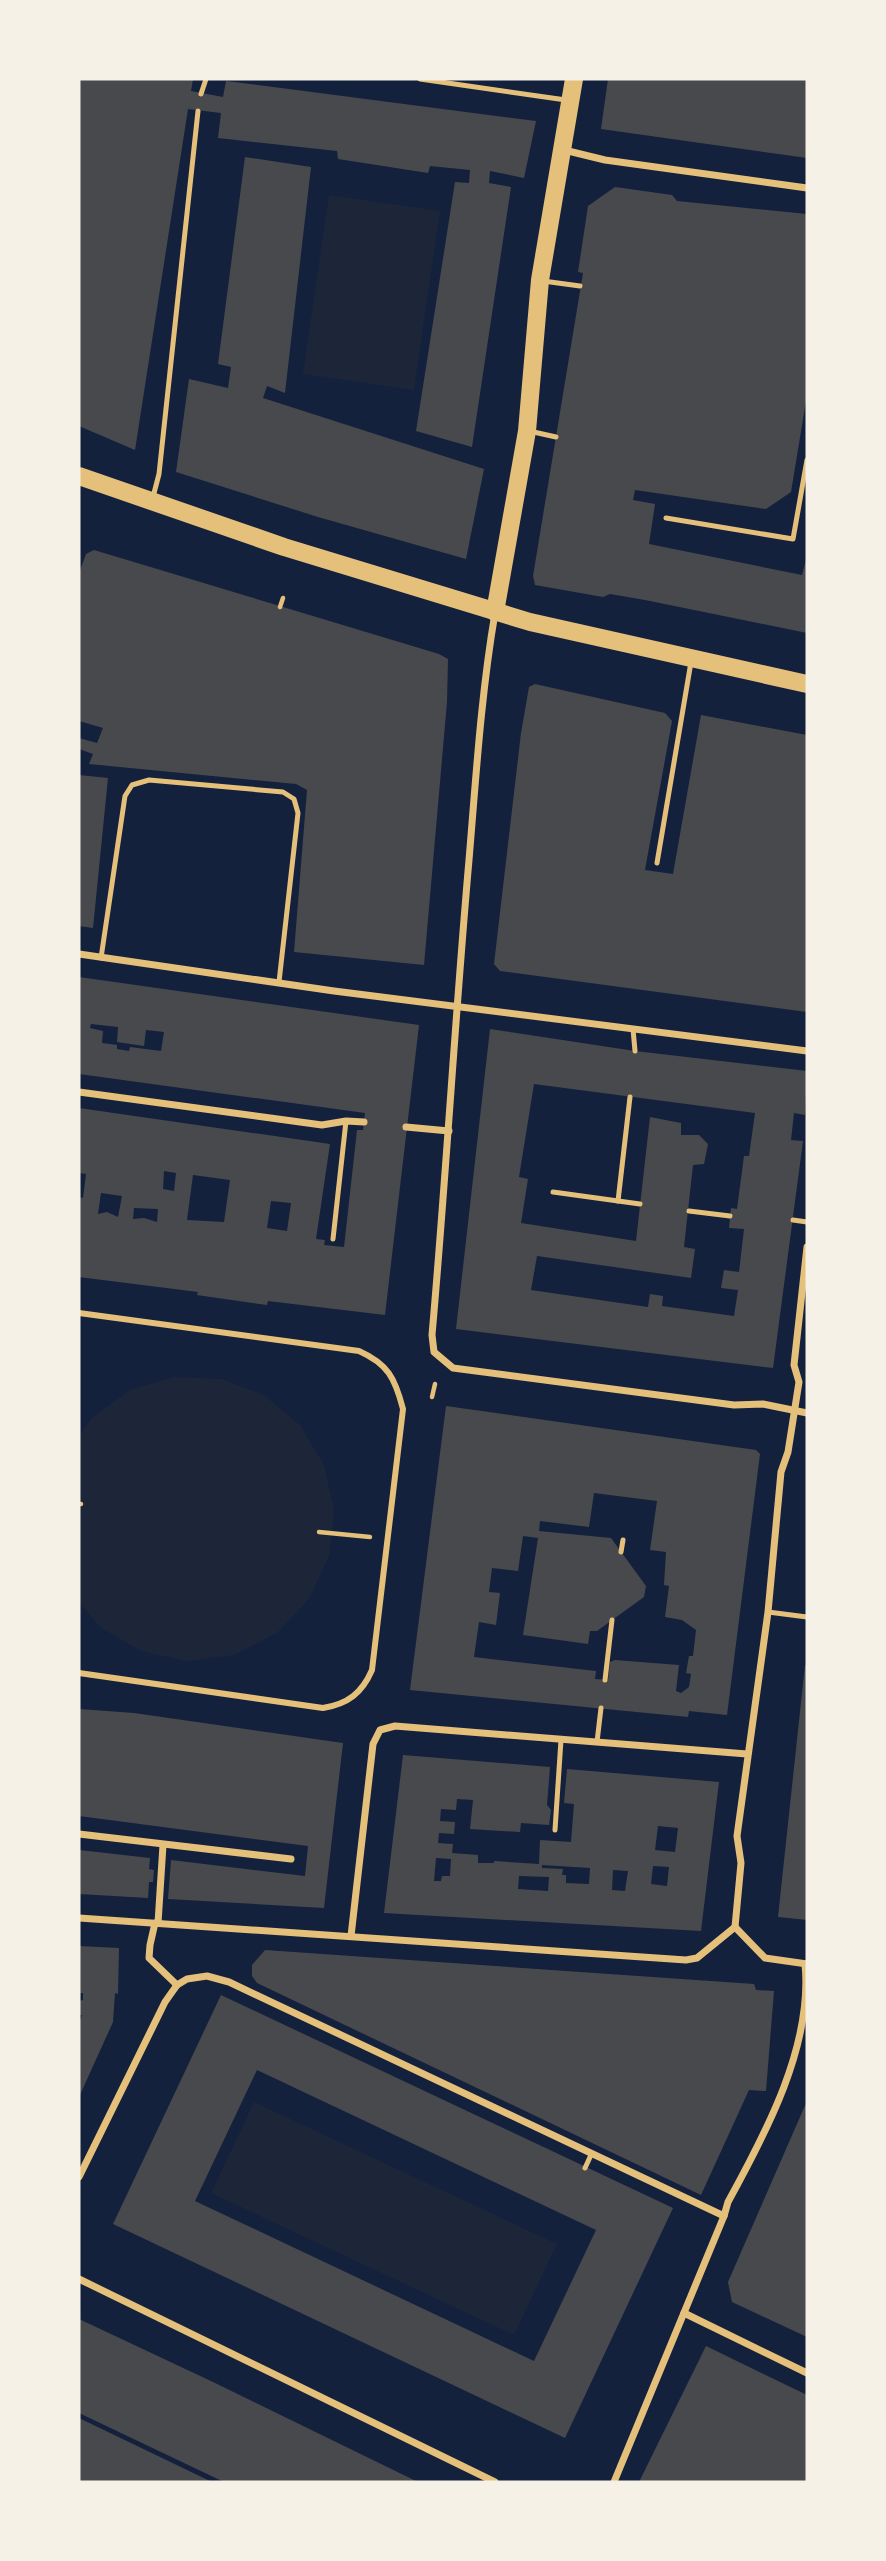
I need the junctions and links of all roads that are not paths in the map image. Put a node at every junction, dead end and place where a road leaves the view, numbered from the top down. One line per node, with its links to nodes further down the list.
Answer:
1 (206, 79): 4 (lane)
2 (420, 79): 5 (lane)
3 (575, 79): 5 (main road)
4 (201, 94)
5 (571, 100): 7 (main road)
6 (198, 111): 15 (lane)
7 (563, 150): 8 (street); 9 (main road)
8 (807, 188)
9 (540, 280): 10 (lane); 11 (main road)
10 (580, 286)
11 (527, 431): 12 (lane); 17 (main road)
12 (556, 437)
13 (807, 460): 16 (lane)
14 (79, 476): 15 (main road)
15 (152, 499): 17 (main road)
16 (666, 518)
17 (495, 612): 18 (main road); 24 (street)
18 (691, 659): 19 (main road); 20 (lane)
19 (807, 684)
20 (657, 863)
21 (79, 954): 22 (street)
22 (101, 957): 23 (street); 23 (lane)
23 (279, 982): 24 (street)
24 (457, 1005): 25 (street); 33 (street)
25 (633, 1029): 26 (lane); 27 (street)
26 (635, 1051)
27 (807, 1051)
28 (79, 1092): 30 (street)
29 (630, 1097): 35 (lane)
30 (346, 1121): 31 (street); 41 (lane)
31 (364, 1122)
32 (406, 1126): 33 (street)
33 (449, 1132): 45 (street)
34 (553, 1192): 35 (lane)
35 (618, 1201): 36 (lane)
36 (640, 1204)
37 (689, 1211): 38 (lane)
38 (730, 1216)
39 (793, 1220): 40 (lane)
40 (807, 1222)
41 (333, 1238)
42 (807, 1247): 43 (street)
43 (805, 1281): 45 (street)
44 (79, 1313): 52 (street)
45 (794, 1412): 46 (street); 49 (street)
46 (807, 1413)
47 (623, 1540): 48 (lane)
48 (621, 1552)
49 (768, 1612): 50 (lane); 57 (street)
50 (807, 1617)
51 (612, 1620): 53 (lane)
52 (79, 1672)
53 (605, 1680)
54 (601, 1708): 56 (lane)
55 (561, 1740): 56 (street); 58 (lane); 65 (street)
56 (597, 1742): 57 (street)
57 (747, 1754): 64 (street)
58 (555, 1830)
59 (79, 1834): 60 (street)
60 (163, 1845): 61 (street); 63 (street)
61 (291, 1858)
62 (79, 1918): 63 (street)
63 (156, 1923): 65 (street); 67 (street)
64 (735, 1927): 65 (street); 66 (street)
65 (351, 1936)
66 (806, 1964): 71 (street)
67 (177, 1984): 68 (street); 70 (street)
68 (591, 2155): 69 (lane); 71 (street)
69 (585, 2168)
70 (79, 2177)
71 (724, 2216): 73 (street)
72 (79, 2279): 75 (street)
73 (684, 2313): 74 (street); 76 (street)
74 (807, 2373)
75 (495, 2482)
76 (614, 2482)

